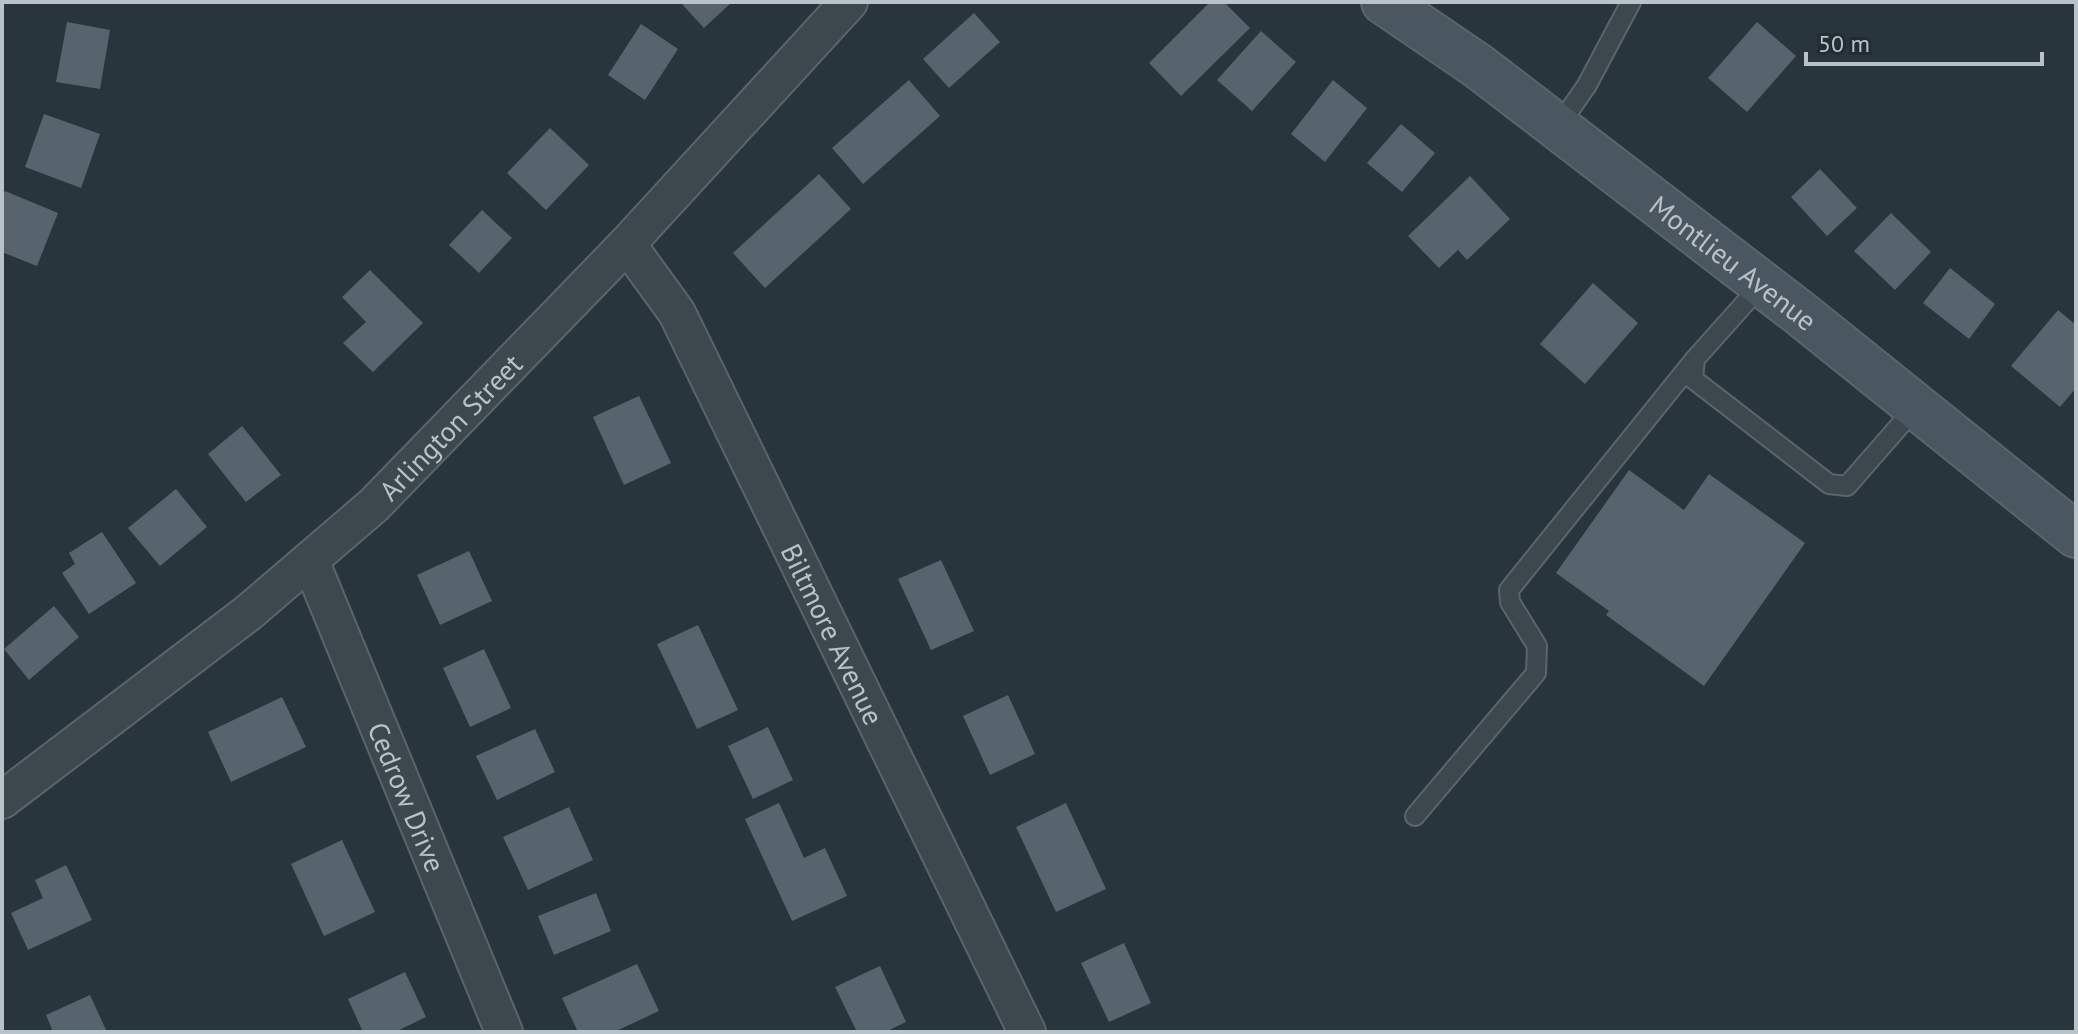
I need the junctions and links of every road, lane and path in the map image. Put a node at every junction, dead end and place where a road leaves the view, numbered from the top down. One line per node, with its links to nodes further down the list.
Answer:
1 (849, 2): 5 (street, Arlington Street)
2 (1384, 2): 4 (street, Montlieu Avenue)
3 (1631, 2): 4 (lane)
4 (1558, 127): 6 (street, Montlieu Avenue)
5 (627, 244): 10 (street, Arlington Street); 14 (street, Biltmore Avenue)
6 (1762, 284): 7 (lane); 8 (street, Montlieu Avenue)
7 (1695, 359): 8 (lane); 12 (lane)
8 (1916, 407): 9 (street, Montlieu Avenue)
9 (2076, 535)
10 (310, 560): 11 (street, Arlington Street); 13 (street, Cedrow Drive)
11 (2, 800)
12 (1415, 816)
13 (504, 1032)
14 (1027, 1032)

